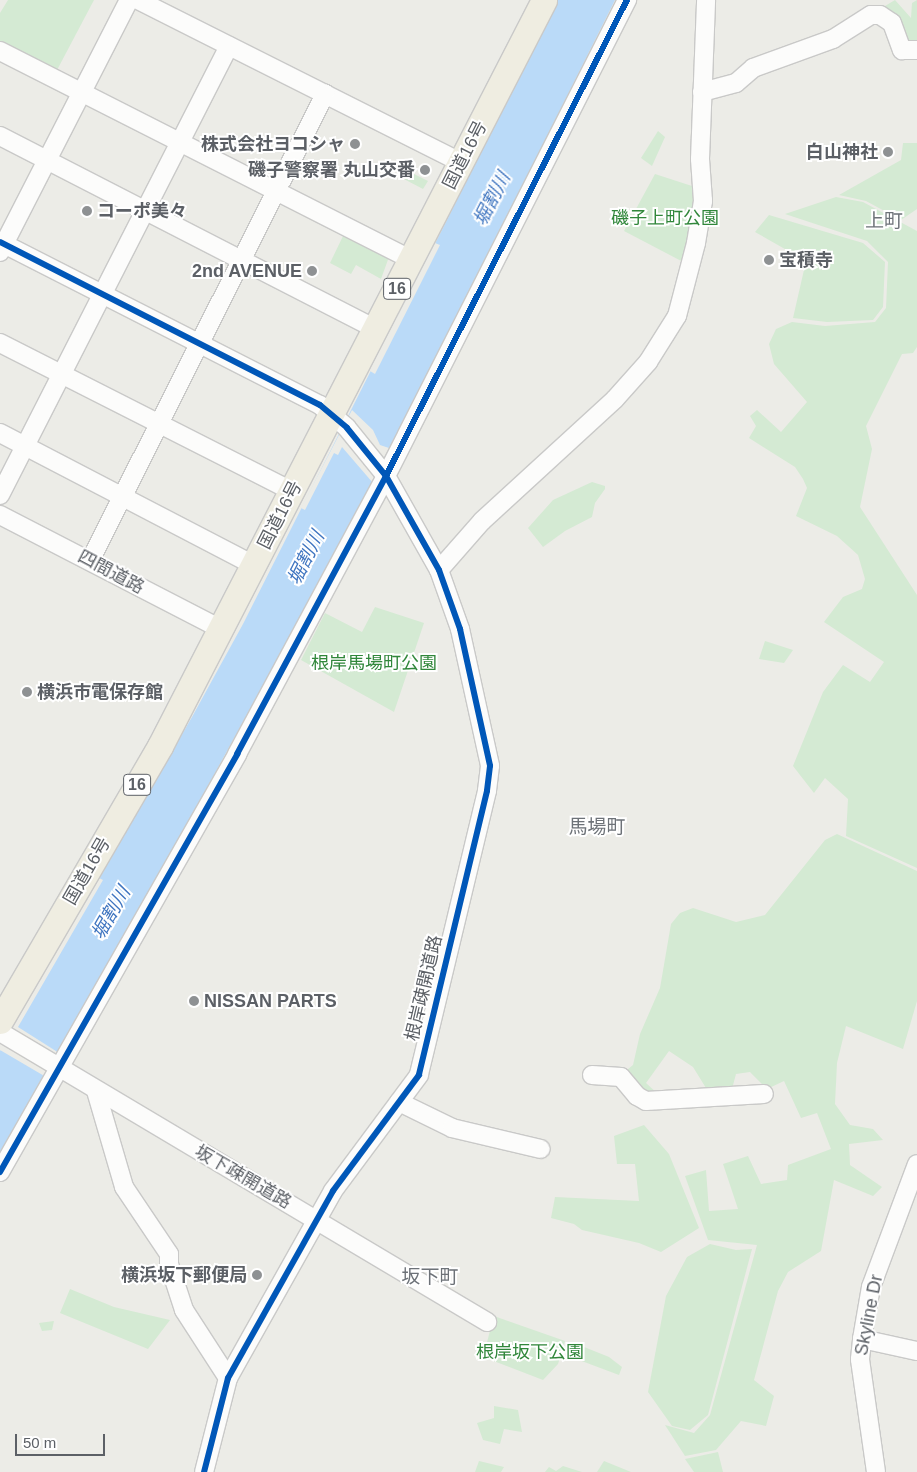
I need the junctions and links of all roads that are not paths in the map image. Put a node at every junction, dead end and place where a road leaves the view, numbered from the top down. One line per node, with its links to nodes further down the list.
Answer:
1 (129, 0): 10 (street)
2 (138, 0): 7 (street)
3 (544, 0): 16 (highway, 国道16号 / 16)
4 (626, 0): 31 (street)
5 (706, 0): 11 (street)
6 (869, 8): 8 (street); 11 (street)
7 (229, 46): 12 (street); 14 (street)
8 (917, 50)
9 (0, 51): 10 (street)
10 (82, 92): 14 (street); 15 (street)
11 (702, 92): 38 (street)
12 (325, 94): 16 (street); 17 (street)
13 (0, 136): 15 (street)
14 (180, 141): 17 (street); 18 (street)
15 (46, 160): 18 (street); 19 (street)
16 (462, 163): 21 (highway, 国道16号 / 16)
17 (277, 191): 20 (street); 21 (street)
18 (145, 211): 20 (street); 22 (street)
19 (1, 246): 22 (street)
20 (242, 260): 23 (street); 25 (street)
21 (412, 260): 23 (highway, 国道16号 / 16)
22 (104, 295): 25 (street); 26 (street)
23 (376, 329): 27 (highway, 国道16号 / 16)
24 (0, 343): 26 (street)
25 (200, 344): 27 (street); 28 (street)
26 (63, 374): 28 (street); 30 (street)
27 (338, 420): 31 (street, 根岸疎開道路); 32 (highway, 国道16号 / 16)
28 (159, 424): 32 (street); 34 (street)
29 (0, 433): 30 (street)
30 (26, 446): 33 (street); 34 (street)
31 (383, 472): 38 (street, 根岸疎開道路); 41 (street)
32 (292, 491): 37 (highway, 国道16号 / 16)
33 (0, 494)
34 (123, 496): 36 (street); 37 (street)
35 (0, 515): 36 (street, 四間道路)
36 (90, 561): 39 (street, 四間道路)
37 (254, 565): 39 (highway, 国道16号 / 16)
38 (440, 570): 45 (street, 根岸疎開道路)
39 (221, 629): 40 (highway, 国道16号 / 16)
40 (2, 1030): 41 (street, 坂下疎開道路)
41 (56, 1066): 43 (street, 坂下疎開道路); 48 (street)
42 (592, 1075): 44 (street)
43 (96, 1091): 49 (street, 坂下疎開道路); 53 (street)
44 (764, 1094)
45 (399, 1102): 46 (street); 49 (street, 根岸疎開道路)
46 (541, 1149)
47 (917, 1164): 51 (street, Skyline Dr)
48 (0, 1172)
49 (317, 1220): 50 (street, 坂下疎開道路); 53 (street, 根岸疎開道路)
50 (487, 1322)
51 (862, 1339): 52 (street); 55 (street, Skyline Dr)
52 (917, 1351)
53 (228, 1378): 54 (street, 根岸疎開道路)
54 (204, 1472)
55 (876, 1472)

